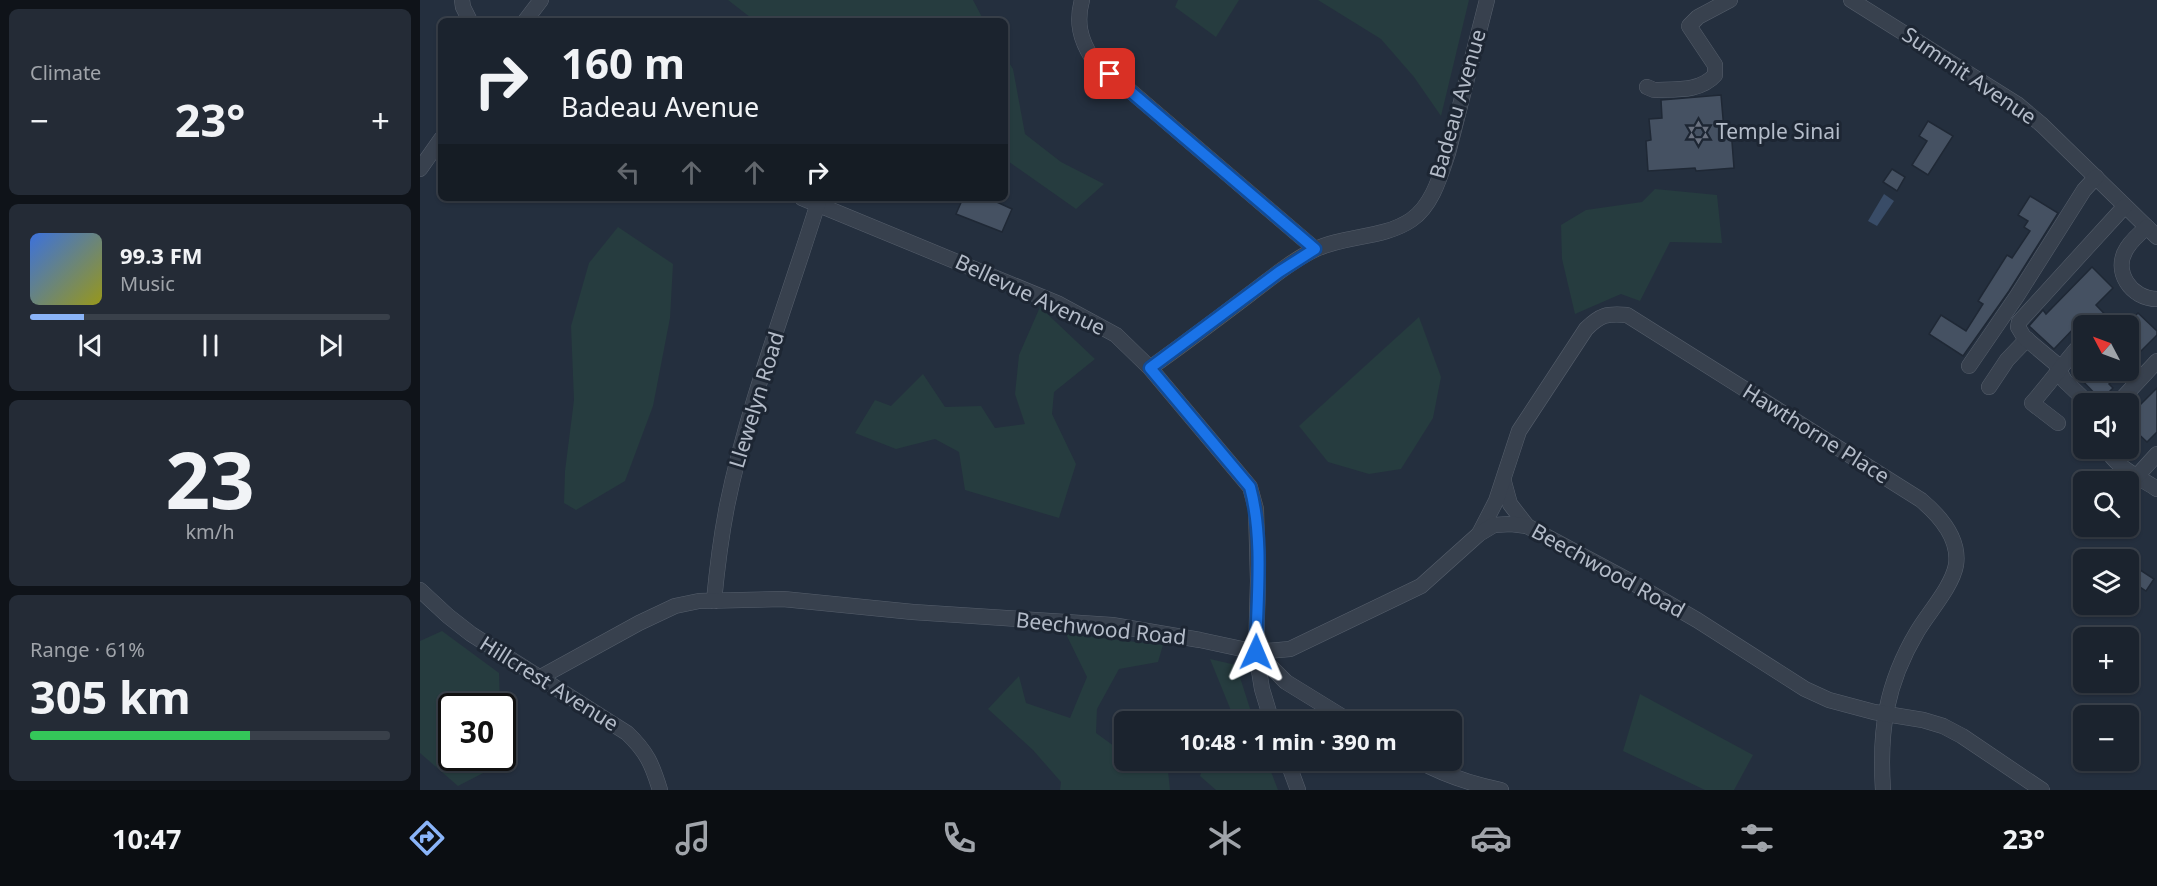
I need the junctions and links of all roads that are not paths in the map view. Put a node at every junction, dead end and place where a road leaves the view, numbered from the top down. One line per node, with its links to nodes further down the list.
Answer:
1 (462, 0): 7 (street)
2 (541, 0): 8 (street)
3 (1083, 0): 17 (street)
4 (1487, 0): 17 (street, Badeau Avenue)
5 (1730, 0): 9 (street)
6 (1851, 0): 12 (street, Summit Avenue)
7 (468, 18)
8 (527, 18)
9 (1647, 87)
10 (438, 143): 11 (street)
11 (420, 169)
12 (2096, 177): 15 (street, Summit Avenue); 22 (street)
13 (812, 201): 14 (street, Bellevue Avenue)
14 (818, 203): 23 (street, Bellevue Avenue); 39 (street, Llewelyn Road)
15 (2125, 206): 16 (street, Summit Avenue); 19 (street)
16 (2152, 232): 18 (street)
17 (1315, 249): 23 (street, Badeau Avenue)
18 (2157, 299)
19 (2027, 339): 24 (street); 25 (street)
20 (2073, 353): 24 (street)
21 (2157, 361): 27 (street)
22 (1969, 366)
23 (1150, 368): 40 (street, Bellevue Avenue)
24 (2059, 370): 26 (street); 28 (street)
25 (1989, 387)
26 (2078, 393)
27 (2127, 393)
28 (2058, 423)
29 (2157, 454): 32 (street)
30 (2113, 459): 31 (street)
31 (2130, 471)
32 (2139, 474)
33 (2139, 477): 35 (street)
34 (1503, 482): 36 (street); 37 (street, Hawthorne Place); 44 (street, Hawthorne Place)
35 (2157, 489)
36 (1527, 526): 37 (street, Beechwood Road); 44 (street, Beechwood Road)
37 (1479, 534): 40 (street, Beechwood Road)
38 (420, 590): 41 (street, Hillcrest Avenue)
39 (714, 601): 40 (street, Beechwood Road); 41 (street, Beechwood Road)
40 (1256, 652): 42 (street, Bellevue Avenue); 43 (street)
41 (539, 678): 47 (street, Hillcrest Avenue)
42 (1269, 711)
43 (1333, 711)
44 (1886, 714): 50 (street, Hawthorne Place); 51 (street, Beechwood Road)
45 (1291, 771): 48 (street)
46 (1437, 771): 49 (street)
47 (660, 790)
48 (1298, 790)
49 (1501, 790)
50 (1883, 790)
51 (2042, 790)

